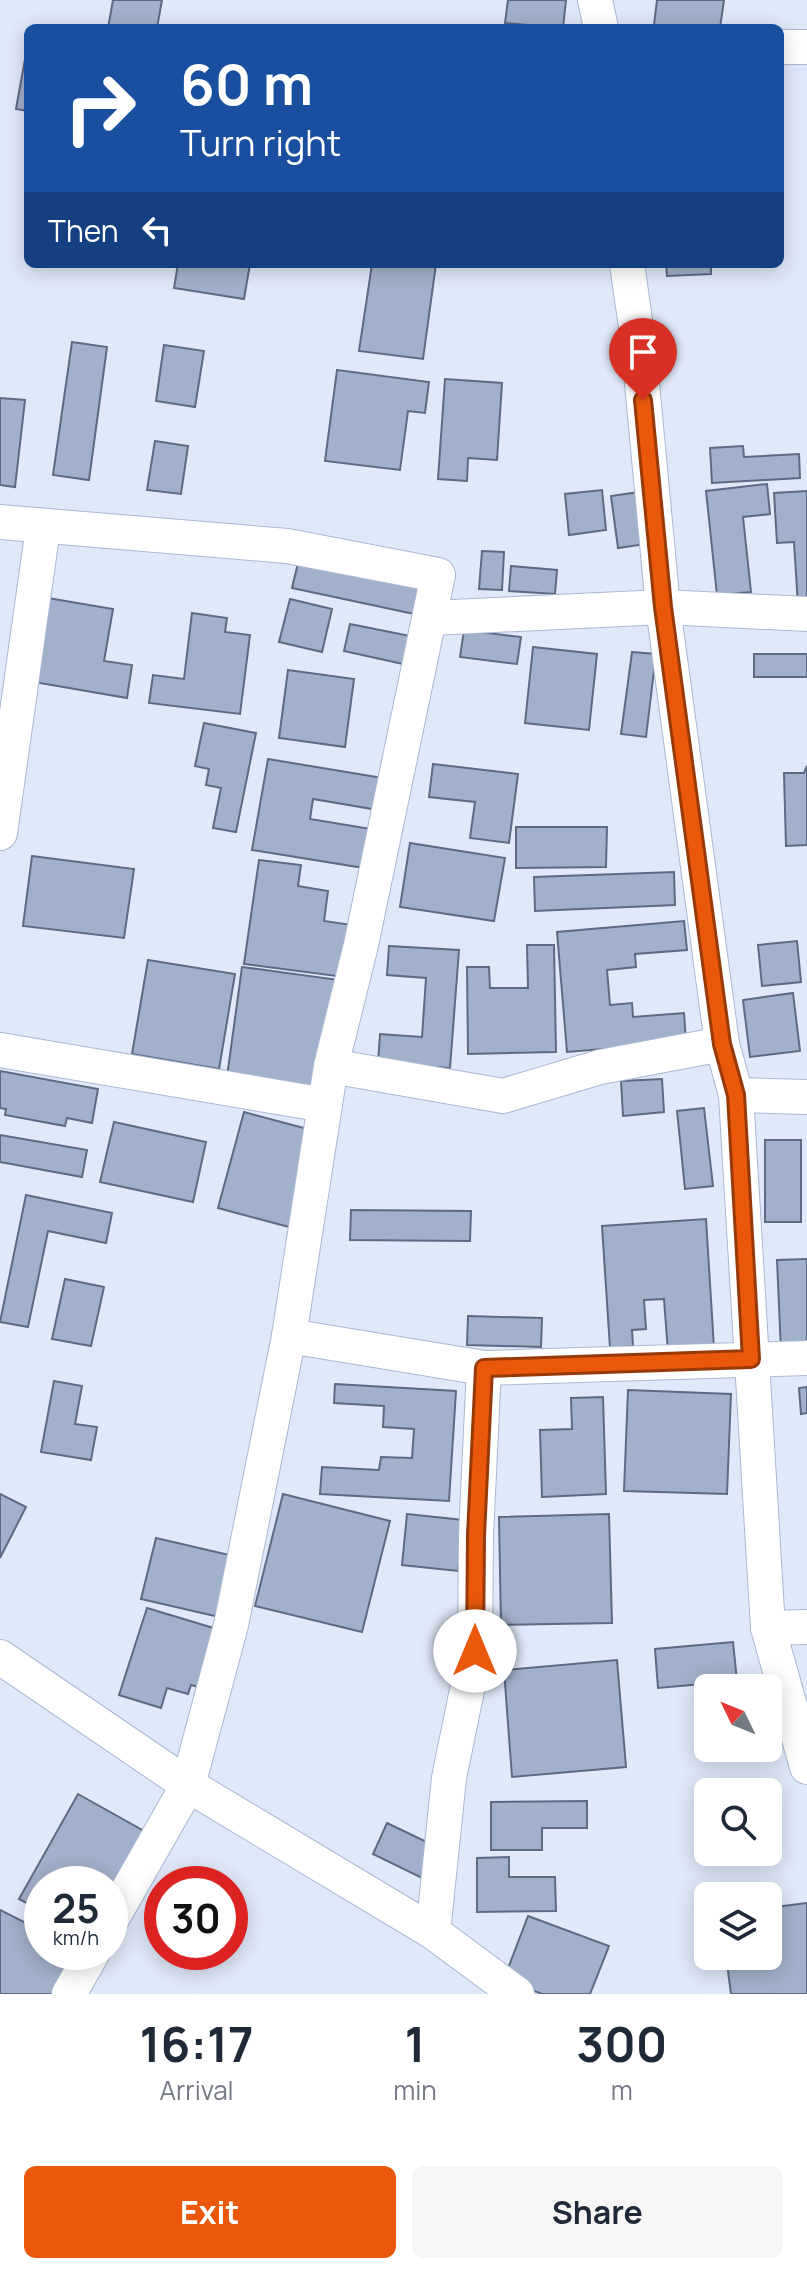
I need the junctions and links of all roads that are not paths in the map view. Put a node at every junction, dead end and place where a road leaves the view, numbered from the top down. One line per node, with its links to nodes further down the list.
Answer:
1 (595, 0): 2 (street)
2 (600, 24)
3 (784, 47): 4 (street)
4 (807, 47)
5 (628, 268): 8 (street)
6 (0, 522): 7 (street)
7 (43, 528): 10 (street); 11 (street)
8 (663, 607): 9 (street); 10 (street); 12 (street)
9 (807, 614)
10 (432, 618): 14 (street)
11 (0, 833)
12 (722, 1044): 14 (street); 15 (street)
13 (0, 1050): 17 (street)
14 (331, 1066): 17 (street)
15 (736, 1095): 16 (street); 20 (street)
16 (807, 1097)
17 (325, 1105): 18 (street)
18 (289, 1336): 21 (street); 26 (street)
19 (807, 1358): 20 (street)
20 (751, 1359): 21 (street); 23 (street)
21 (484, 1368): 28 (street)
22 (807, 1627): 23 (street)
23 (768, 1628): 25 (street)
24 (0, 1657): 26 (street)
25 (807, 1767)
26 (188, 1785): 27 (street); 28 (street)
27 (128, 1890)
28 (433, 1932): 31 (street)
29 (83, 1970): 30 (street)
30 (69, 1994)
31 (517, 1994)

